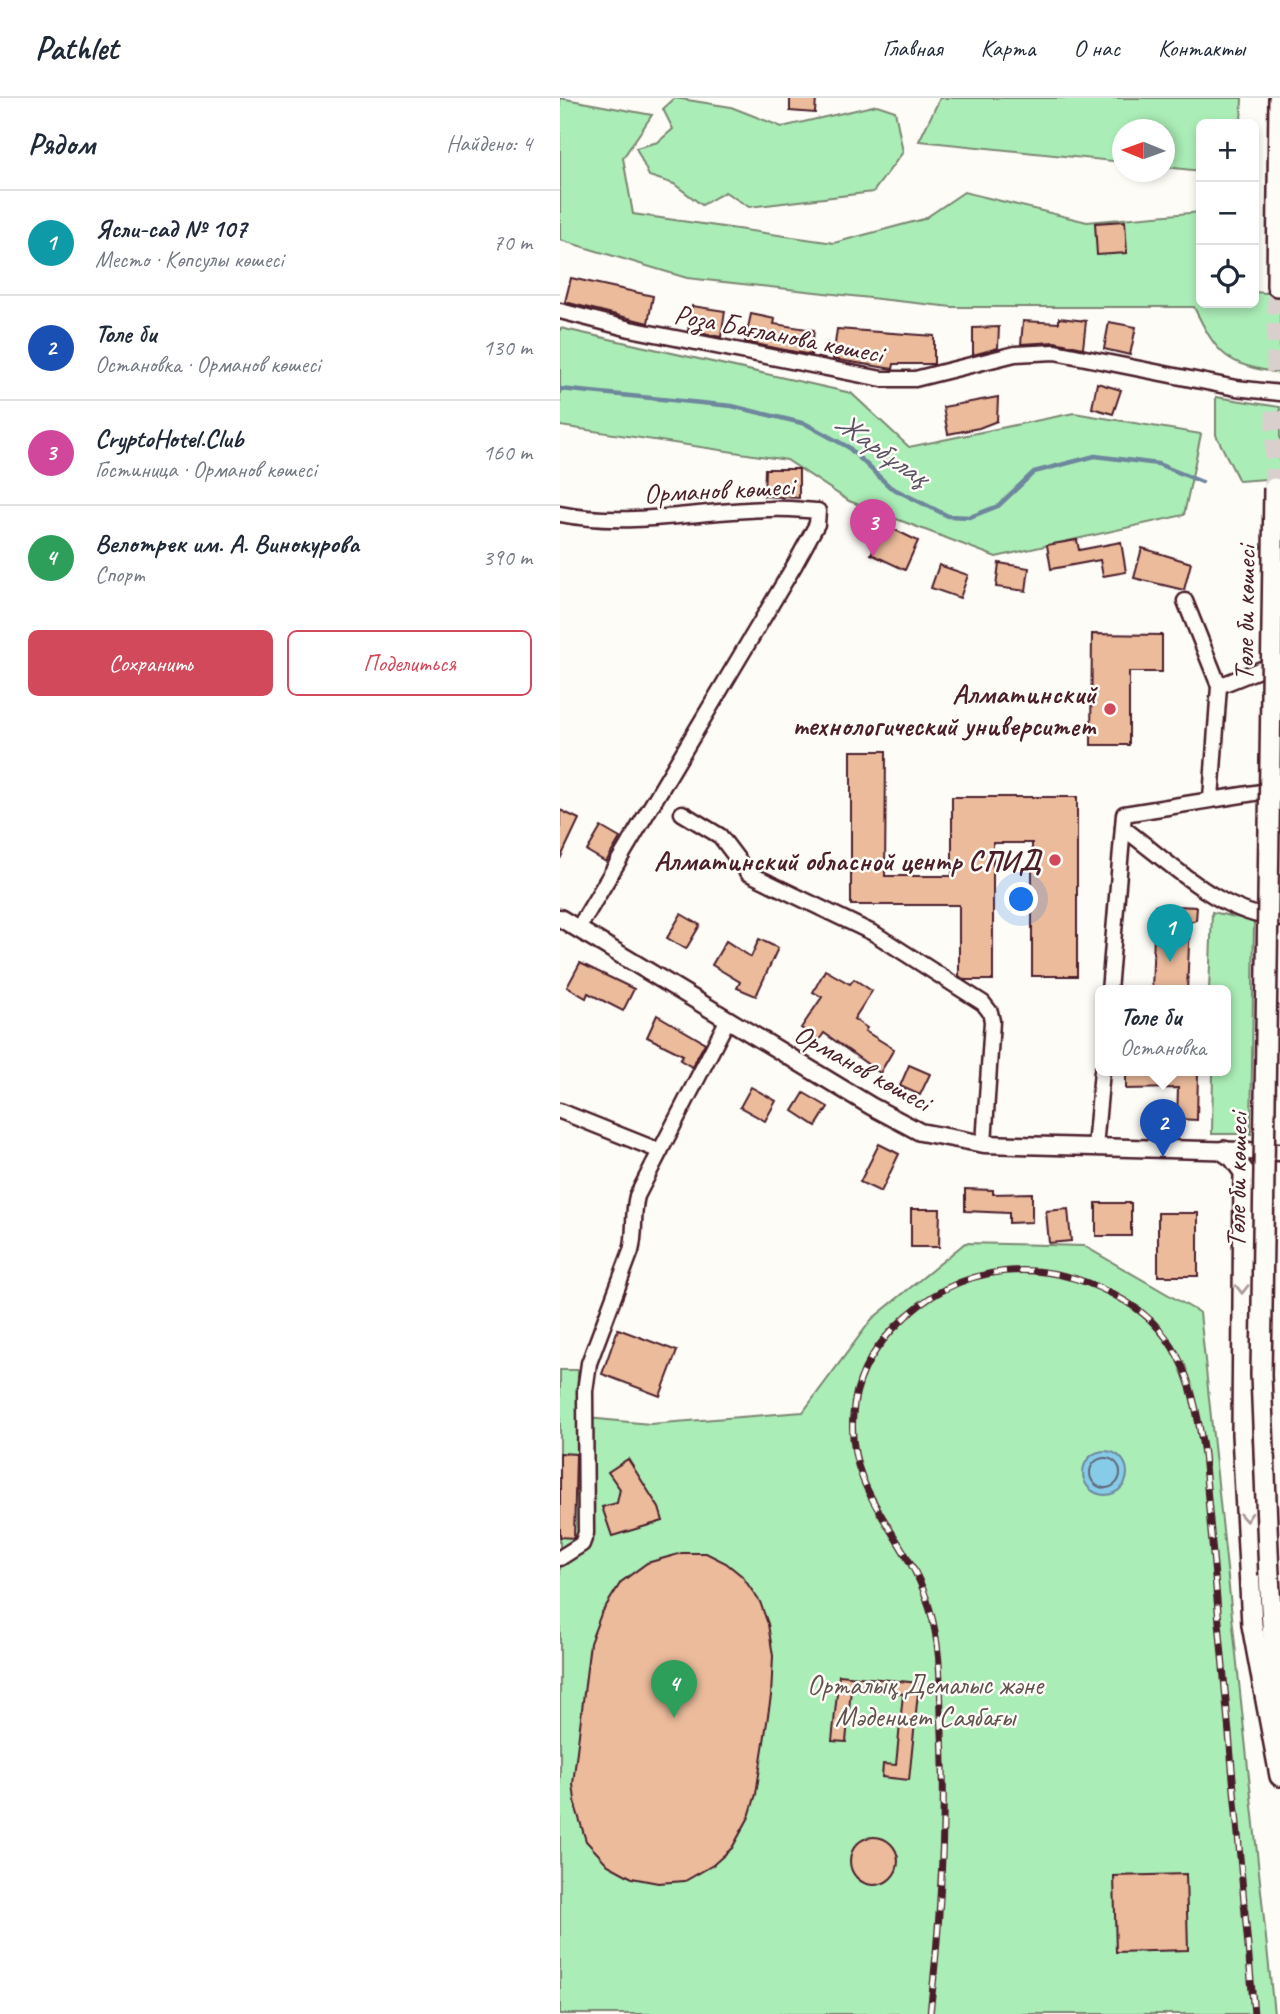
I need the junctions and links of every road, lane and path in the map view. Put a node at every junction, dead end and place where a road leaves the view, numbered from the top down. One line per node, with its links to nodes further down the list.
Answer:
1 (1279, 98): 2 (main road)
2 (1277, 286)
3 (560, 311): 4 (street, Роза Бағланова көшесі)
4 (1280, 393)
5 (1274, 488): 29 (main road, Төле би көшесі, bridge)
6 (560, 514): 16 (street, Орманов көшесі)
7 (1185, 601): 9 (street)
8 (1280, 662): 9 (street)
9 (1219, 686): 11 (street)
10 (1280, 789): 11 (street)
11 (1211, 799): 13 (street)
12 (682, 813): 21 (street)
13 (1123, 828): 15 (street); 17 (street)
14 (560, 918): 16 (street, Орманов көшесі)
15 (1280, 919)
16 (578, 929): 18 (street, Орманов көшесі)
17 (1110, 985)
18 (728, 1019): 21 (street, Орманов көшесі); 23 (street)
19 (1102, 1076): 22 (street)
20 (560, 1111): 23 (street)
21 (984, 1144): 22 (street, Орманов көшесі)
22 (1095, 1147): 24 (street, Орманов көшесі)
23 (660, 1151): 28 (street)
24 (1224, 1151): 25 (street, Орманов көшесі); 27 (main road)
25 (1280, 1152)
26 (1280, 1183): 27 (main road)
27 (1242, 1202): 30 (main road, one-way to 30)
28 (560, 1558)
29 (1280, 1747)
30 (1280, 1776)

